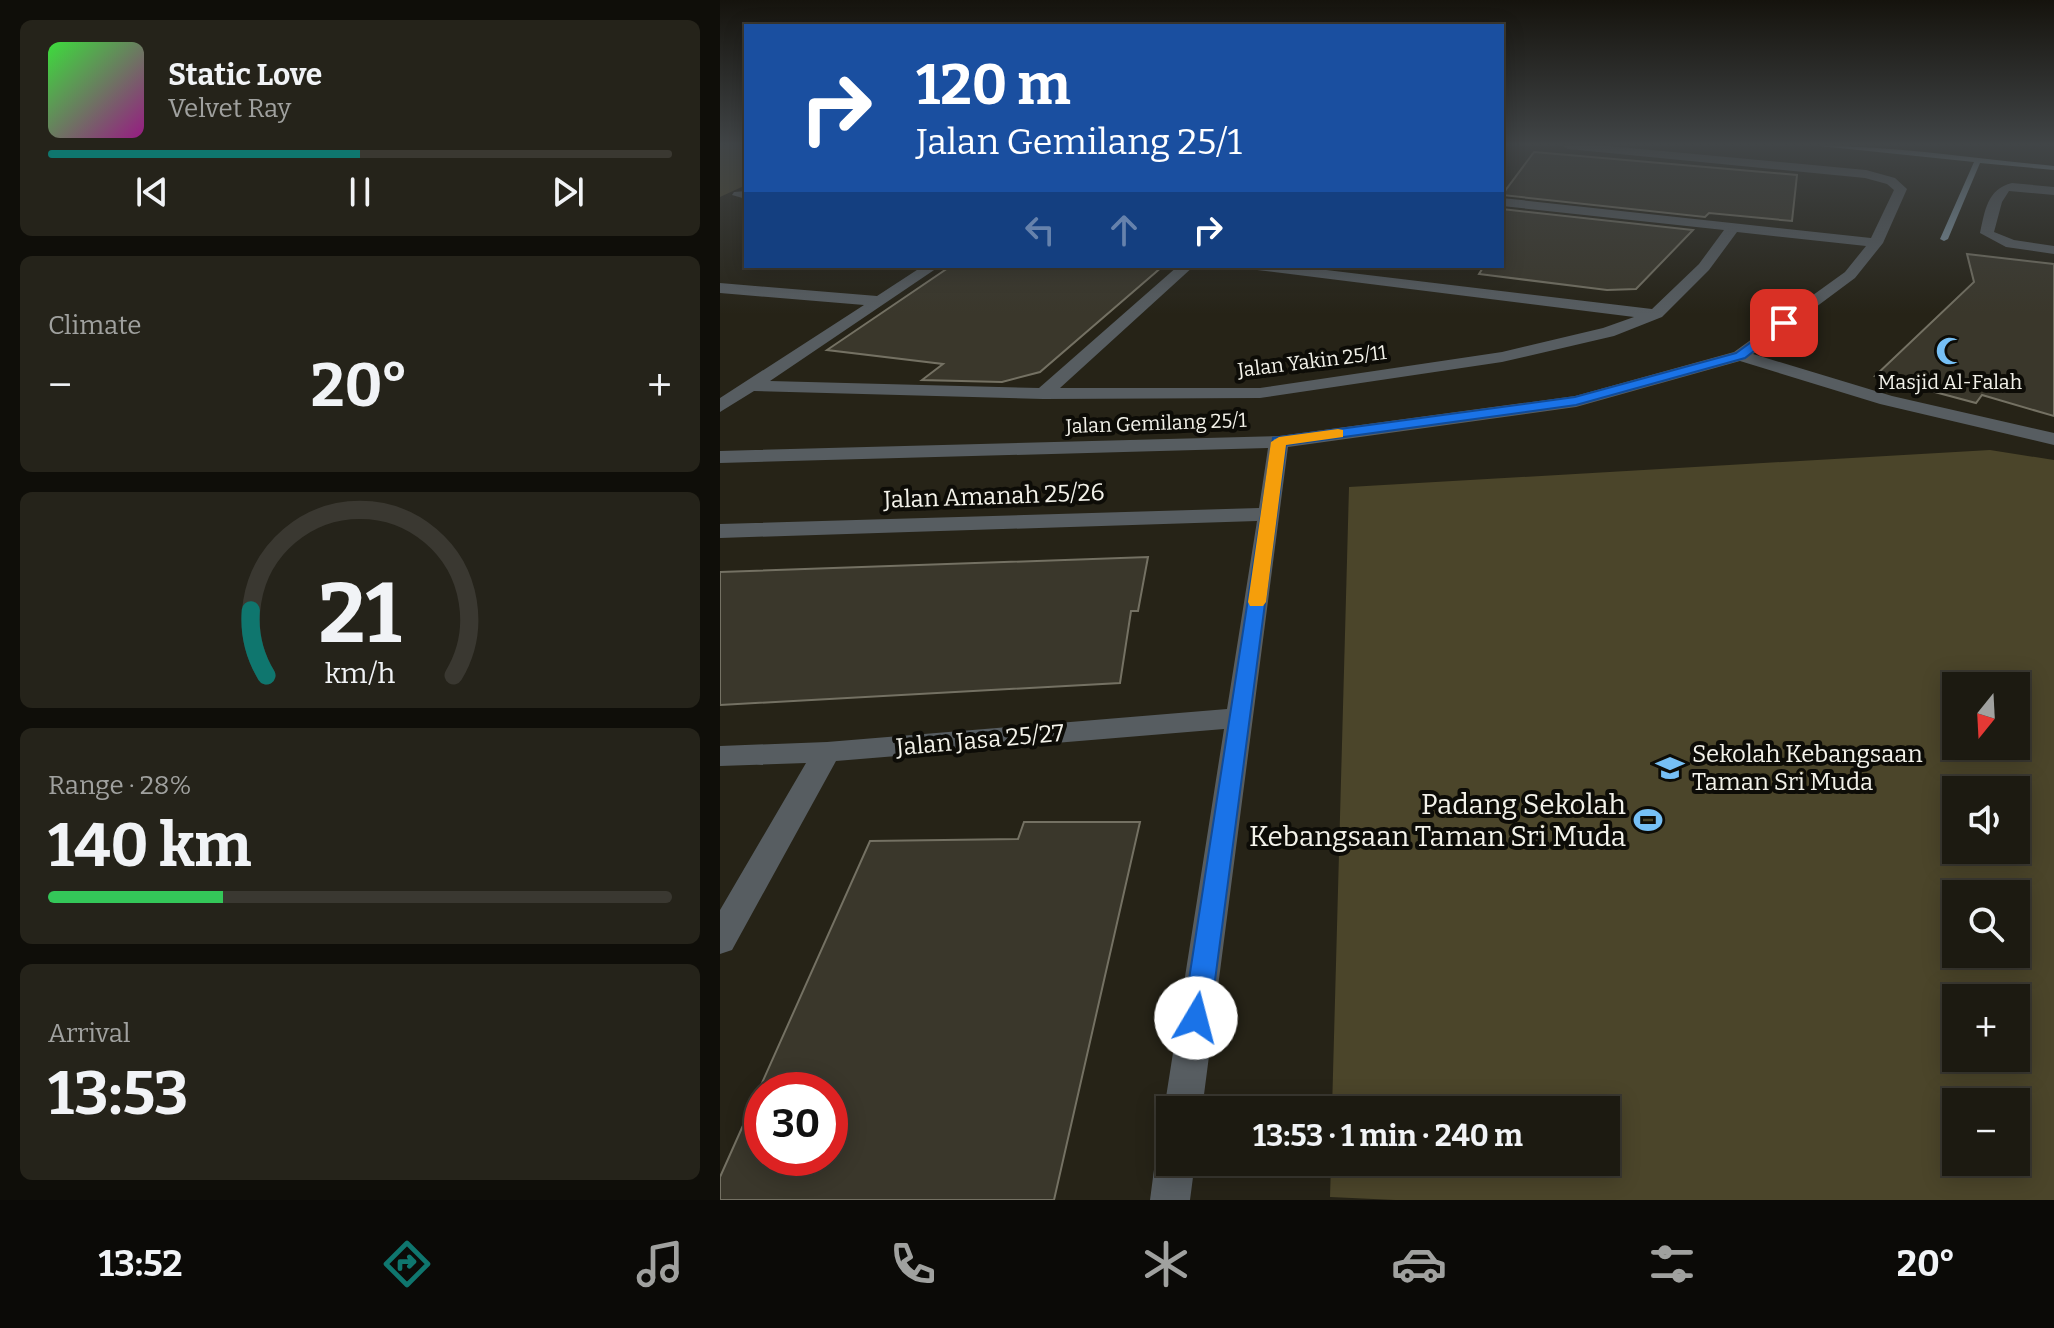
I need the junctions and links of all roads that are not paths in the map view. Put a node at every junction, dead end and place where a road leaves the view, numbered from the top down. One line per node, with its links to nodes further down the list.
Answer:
1 (1504, 202): 4 (street)
2 (1895, 202): 5 (street, Jalan Gemilang 25/1)
3 (1994, 202): 6 (street)
4 (1734, 227): 5 (street); 12 (street, Jalan Yakin 25/11)
5 (1876, 243): 13 (street, Jalan Gemilang 25/1)
6 (2054, 250)
7 (930, 268): 11 (street)
8 (1185, 268): 15 (street)
9 (1274, 268): 12 (street)
10 (720, 288): 11 (street)
11 (878, 301): 14 (street)
12 (1656, 314): 15 (street, Jalan Yakin 25/11)
13 (1740, 356): 17 (street); 18 (street, Jalan Gemilang 25/1)
14 (753, 386): 15 (street, Jalan Yakin 25/11); 16 (street)
15 (1043, 394)
16 (720, 406)
17 (2054, 439)
18 (1279, 442): 19 (street, Jalan Gemilang 25/1); 20 (street)
19 (720, 457)
20 (1270, 514): 21 (street, Jalan Amanah 25/26); 22 (street)
21 (720, 531)
22 (1239, 718): 23 (street, Jalan Jasa 25/27); 26 (street)
23 (827, 752): 24 (street, Jalan Jasa 25/27); 25 (street)
24 (720, 756)
25 (720, 940)
26 (1185, 1096)
27 (1173, 1176): 28 (street)
28 (1170, 1200)

